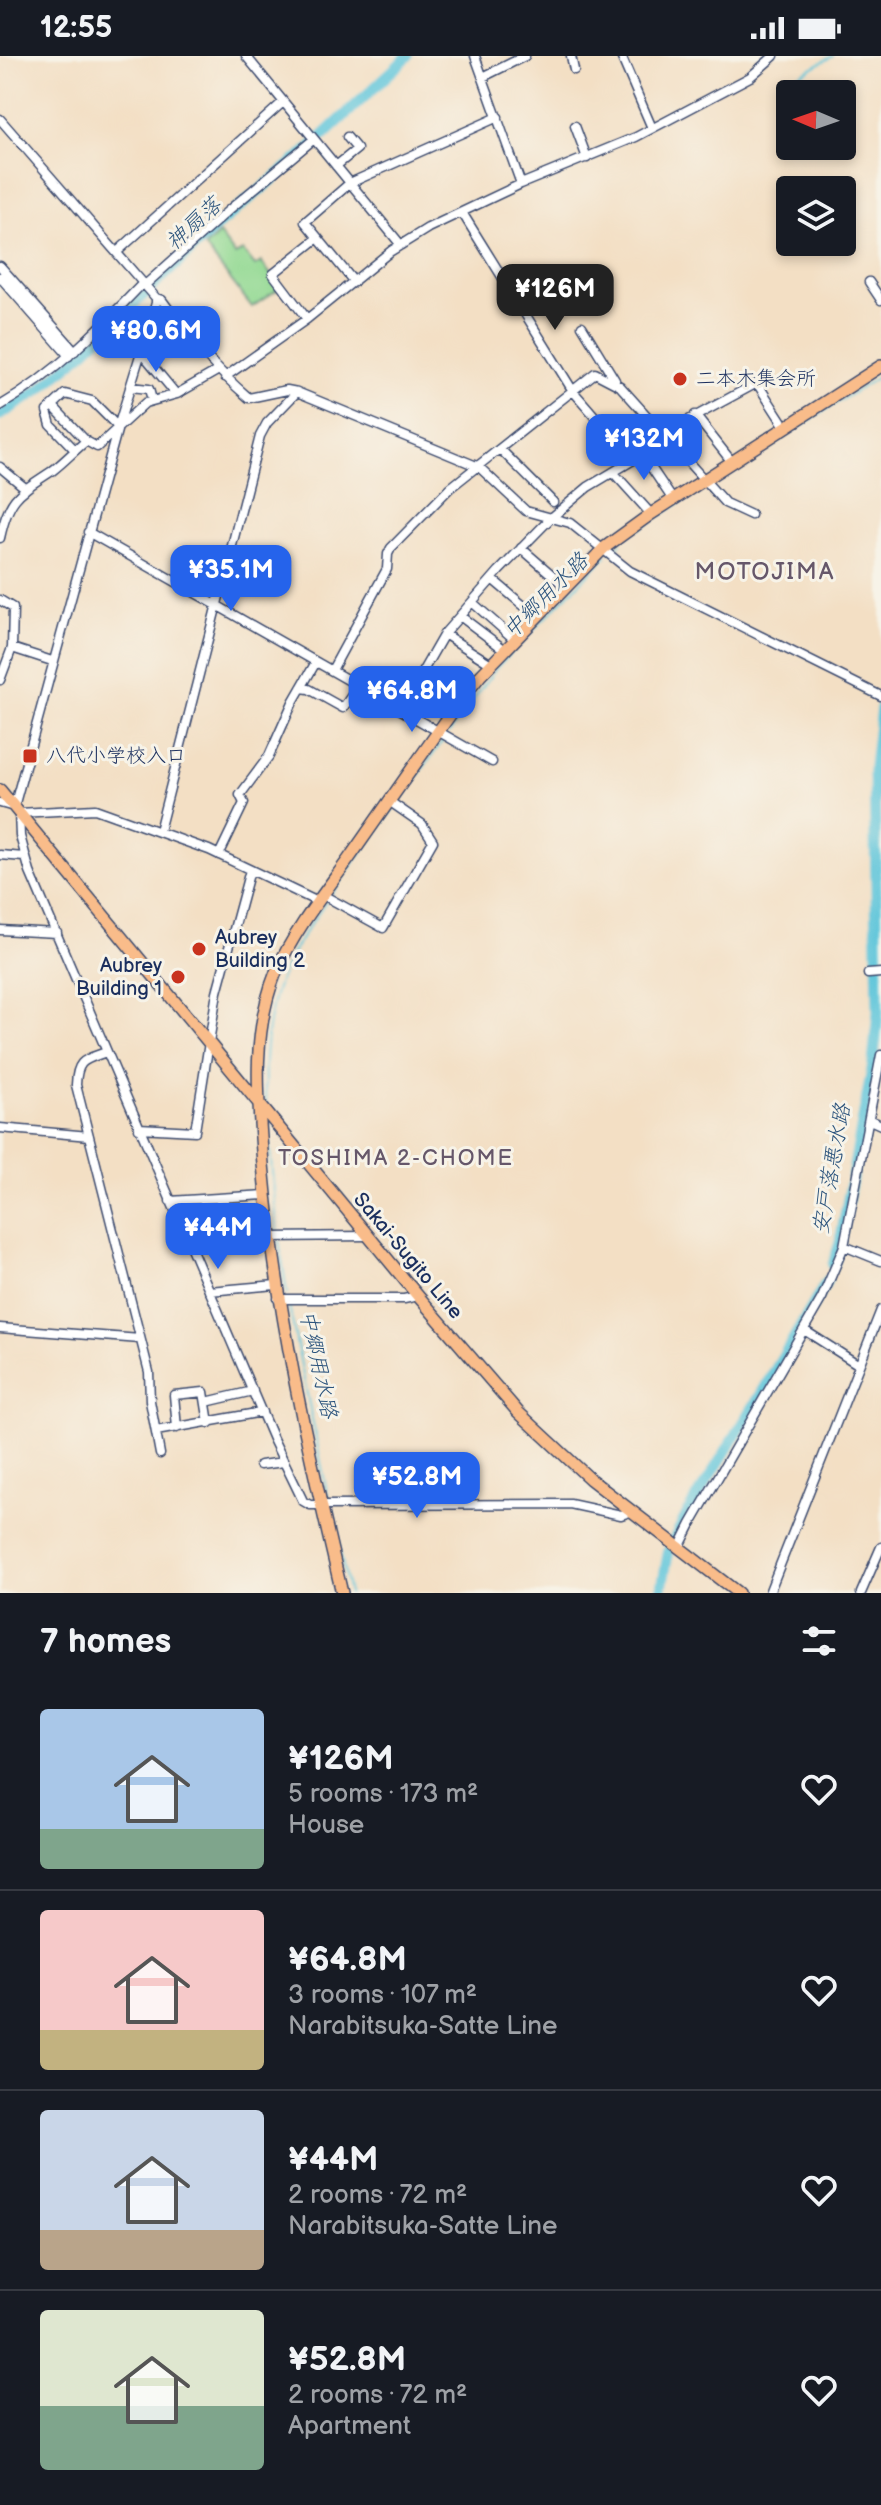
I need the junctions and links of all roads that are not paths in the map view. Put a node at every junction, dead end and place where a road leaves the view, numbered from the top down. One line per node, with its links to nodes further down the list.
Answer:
1 (246, 56): 11 (street)
2 (475, 56): 10 (street)
3 (501, 56): 8 (street)
4 (525, 56): 8 (street)
5 (571, 56): 9 (street)
6 (621, 56): 15 (street)
7 (774, 56): 15 (street)
8 (504, 67): 10 (street)
9 (574, 70)
10 (483, 77): 12 (street)
11 (283, 102): 17 (street); 25 (street)
12 (498, 117): 20 (street); 21 (street)
13 (0, 119): 25 (street)
14 (575, 126): 18 (street)
15 (652, 128): 18 (street)
16 (347, 137): 19 (street)
17 (314, 139): 19 (street); 30 (street)
18 (587, 158): 21 (street)
19 (336, 166): 20 (street)
20 (350, 183): 23 (street); 24 (street)
21 (521, 184): 22 (street)
22 (463, 214): 24 (street); 41 (street)
23 (318, 238): 28 (street); 33 (street)
24 (401, 245): 28 (street)
25 (117, 252): 30 (street)
26 (0, 266): 35 (street)
27 (0, 277): 35 (street)
28 (354, 282): 33 (street)
29 (869, 282): 32 (street)
30 (144, 284): 31 (street); 35 (street)
31 (156, 298): 36 (street); 38 (street)
32 (881, 300)
33 (307, 319): 38 (street)
34 (582, 326): 39 (street)
35 (72, 353): 46 (street)
36 (142, 353): 40 (street); 43 (street)
37 (881, 366): 49 (main road)
38 (221, 374): 42 (street); 43 (street)
39 (617, 384): 41 (street); 50 (street)
40 (130, 387): 44 (street); 48 (street)
41 (573, 391): 53 (street); 55 (street)
42 (297, 392): 58 (street); 75 (street)
43 (176, 394): 44 (street)
44 (152, 400): 48 (street)
45 (52, 405): 48 (street); 51 (street); 52 (street)
46 (0, 406)
47 (695, 415): 49 (street); 50 (street); 56 (street)
48 (118, 427): 51 (street); 67 (street)
49 (786, 428): 56 (main road)
50 (665, 436): 54 (street); 60 (street)
51 (86, 441): 52 (street)
52 (75, 450): 61 (street)
53 (501, 450): 58 (street); 63 (street)
54 (642, 454): 55 (street); 62 (street)
55 (633, 460): 59 (street)
56 (732, 462): 60 (main road)
57 (0, 467): 61 (street)
58 (479, 467): 65 (street); 85 (street)
59 (613, 472): 64 (street); 65 (street)
60 (707, 485): 62 (main road); 66 (street)
61 (24, 487): 68 (street)
62 (673, 500): 64 (main road)
63 (553, 502)
64 (651, 514): 70 (main road)
65 (551, 518): 69 (street); 70 (street)
66 (750, 518)
67 (88, 532): 75 (street); 82 (street)
68 (0, 538)
69 (521, 548): 71 (street); 72 (street)
70 (604, 548): 72 (main road); 89 (street)
71 (492, 579): 74 (street); 77 (street)
72 (566, 587): 77 (main road)
73 (0, 600): 80 (street)
74 (472, 602): 76 (street); 79 (street)
75 (217, 605): 83 (street); 97 (street)
76 (460, 616): 78 (street); 81 (street)
77 (537, 617): 79 (main road)
78 (444, 634): 84 (street); 90 (street)
79 (515, 640): 81 (main road)
80 (12, 648): 82 (street); 86 (street)
81 (505, 650): 84 (main road)
82 (52, 661): 96 (street)
83 (316, 662): 85 (street); 88 (street)
84 (491, 664): 91 (main road)
85 (332, 670): 87 (street)
86 (0, 680)
87 (358, 686): 88 (street); 90 (street)
88 (301, 688): 99 (street)
89 (881, 696)
90 (401, 709): 91 (street)
91 (439, 731): 92 (street); 94 (main road)
92 (492, 762)
93 (0, 790): 96 (main road, Sakai-Sugito Line)
94 (389, 801): 102 (main road); 102 (street)
95 (0, 803): 96 (street)
96 (17, 810): 97 (street); 100 (street); 107 (main road, Sakai-Sugito Line)
97 (159, 831): 99 (street)
98 (0, 855): 100 (street)
99 (219, 855): 101 (street)
100 (24, 857): 104 (street)
101 (250, 870): 102 (street); 107 (street)
102 (320, 898): 110 (main road)
103 (0, 930): 104 (street)
104 (57, 933): 108 (street)
105 (881, 973): 106 (street)
106 (868, 974)
107 (208, 1042): 110 (main road, Sakai-Sugito Line); 114 (street)
108 (106, 1052): 114 (street); 116 (street)
109 (881, 1055): 111 (street)
110 (258, 1103): 115 (main road, Sakai-Sugito Line); 117 (main road)
111 (870, 1120): 112 (street); 122 (street)
112 (881, 1125)
113 (0, 1128): 116 (street)
114 (139, 1128): 119 (street)
115 (283, 1133): 117 (main road); 120 (main road, Sakai-Sugito Line)
116 (89, 1136): 132 (street)
117 (261, 1139): 118 (main road)
118 (266, 1195): 119 (street); 121 (main road)
119 (170, 1201): 125 (street)
120 (368, 1236): 121 (street); 126 (main road, Sakai-Sugito Line)
121 (270, 1237): 124 (main road)
122 (844, 1246): 123 (street); 131 (street)
123 (881, 1261)
124 (276, 1285): 125 (street); 127 (main road)
125 (209, 1291): 134 (street)
126 (418, 1296): 127 (street); 144 (main road, Sakai-Sugito Line)
127 (278, 1299): 143 (main road)
128 (881, 1310): 129 (street)
129 (879, 1323): 133 (street)
130 (0, 1328): 132 (street)
131 (804, 1330): 133 (street); 145 (street)
132 (140, 1339): 139 (street)
133 (859, 1365): 149 (street)
134 (253, 1391): 135 (street); 136 (street)
135 (206, 1402): 137 (street); 138 (street)
136 (262, 1412): 137 (street); 141 (street)
137 (209, 1423): 138 (street)
138 (177, 1428): 139 (street)
139 (156, 1431): 140 (street)
140 (160, 1454)
141 (284, 1462): 142 (street); 143 (street)
142 (260, 1465)
143 (322, 1505): 144 (street); 147 (main road)
144 (630, 1512): 145 (main road, Sakai-Sugito Line)
145 (675, 1545): 148 (main road, Sakai-Sugito Line)
146 (881, 1547): 150 (street)
147 (342, 1593)
148 (738, 1593)
149 (769, 1593)
150 (861, 1593)

